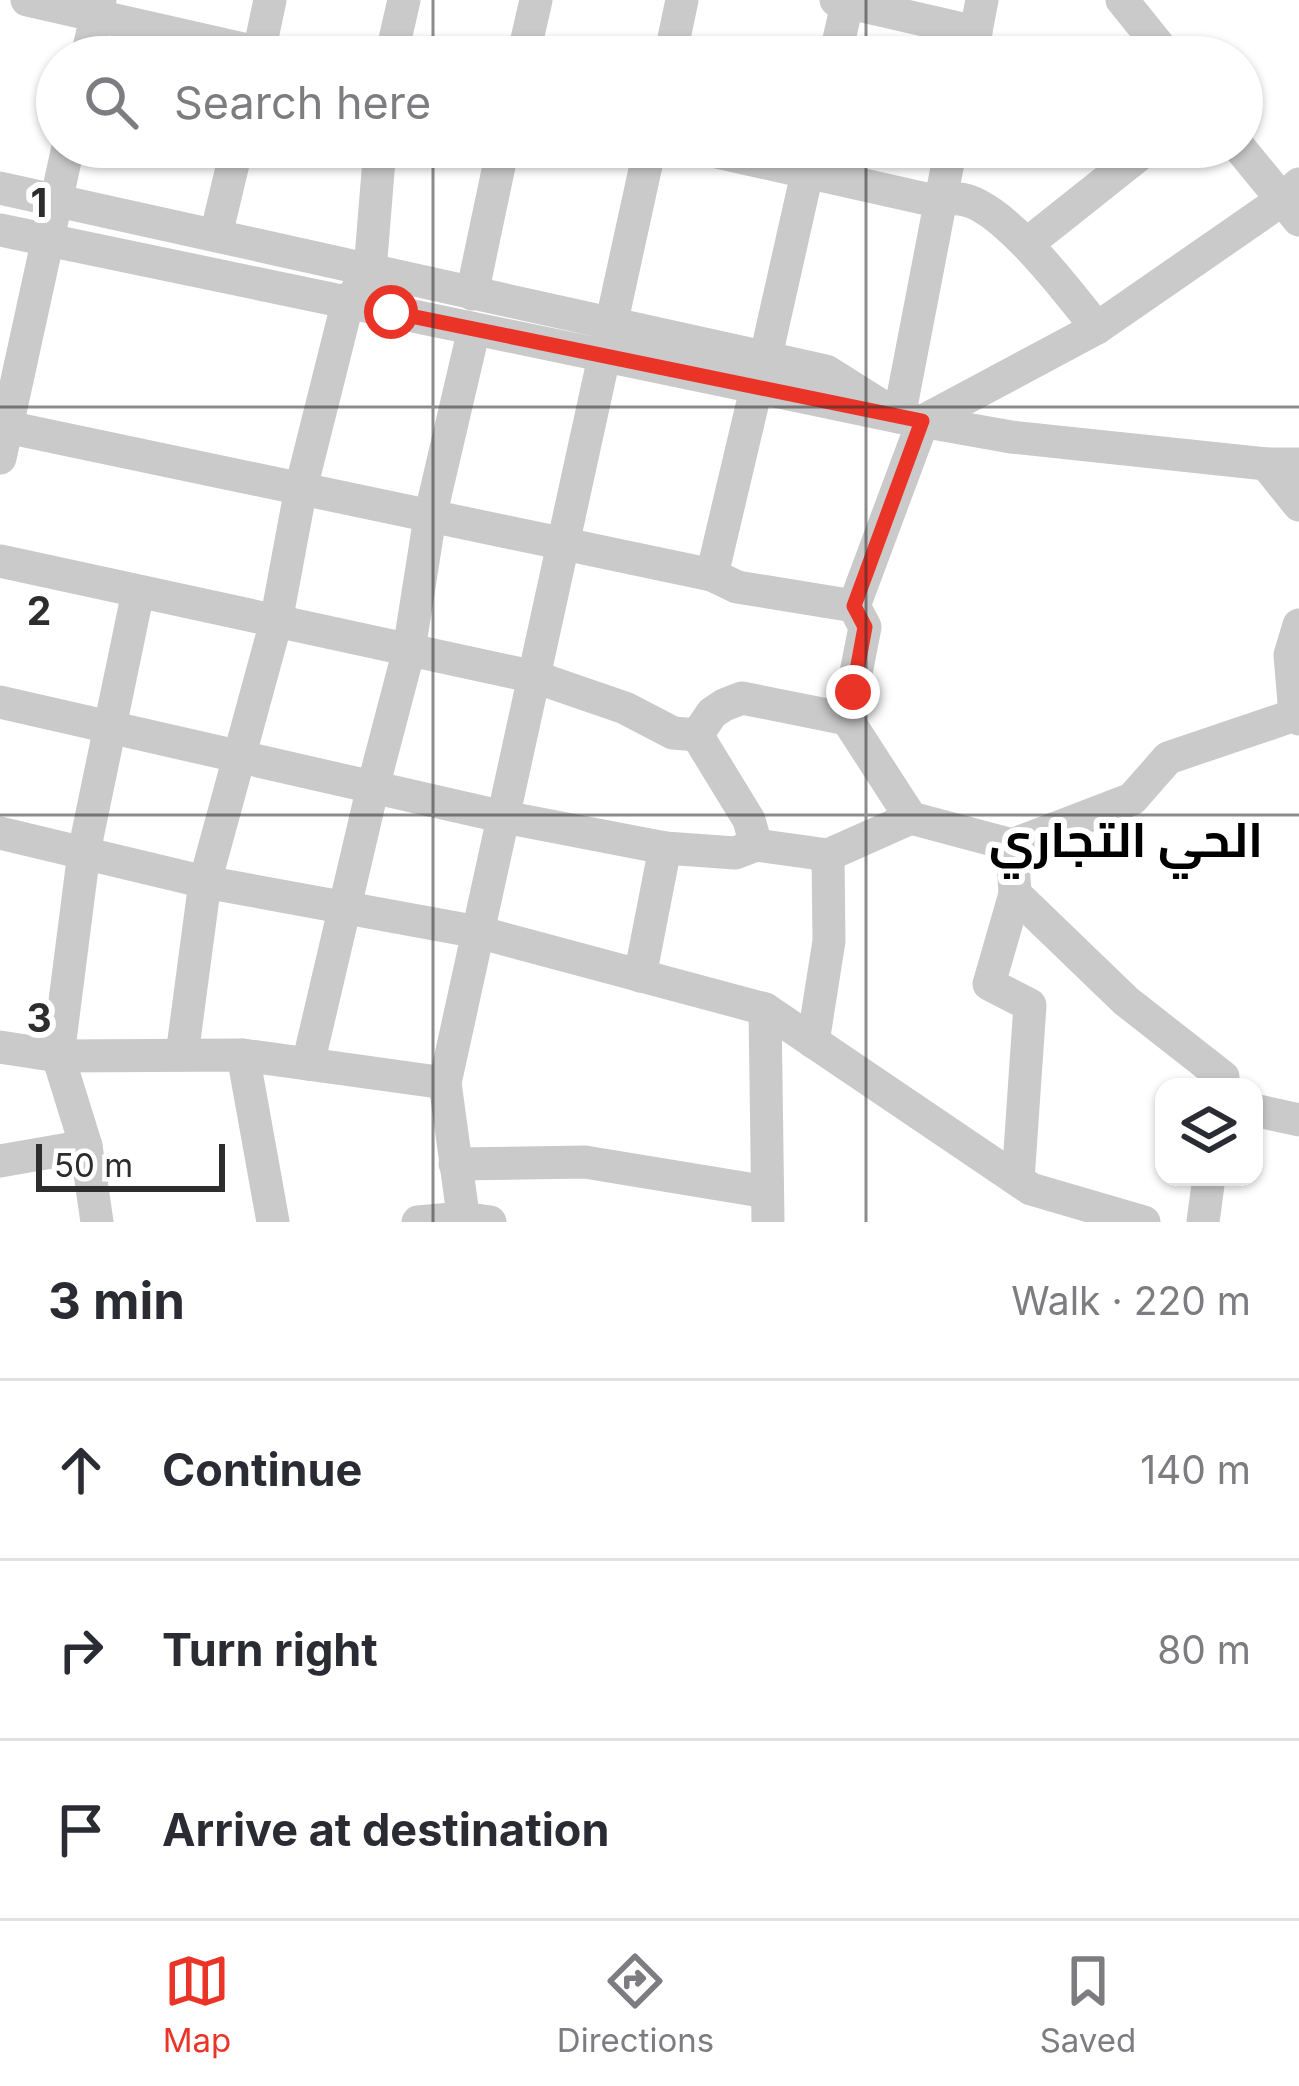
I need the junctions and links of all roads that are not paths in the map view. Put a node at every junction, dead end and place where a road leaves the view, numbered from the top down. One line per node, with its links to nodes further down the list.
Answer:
1 (27, 0): 8 (street)
2 (270, 0): 11 (street)
3 (404, 0): 12 (street)
4 (536, 0): 13 (street)
5 (682, 0): 14 (street)
6 (1122, 0): 16 (street)
7 (844, 1): 9 (street); 15 (street)
8 (98, 8): 10 (street)
9 (976, 30)
10 (197, 36)
11 (267, 36)
12 (396, 36)
13 (528, 36)
14 (674, 36)
15 (838, 36)
16 (1151, 36)
17 (63, 168): 28 (street)
18 (232, 168): 32 (street)
19 (378, 168): 35 (street)
20 (499, 168): 36 (street)
21 (645, 168): 40 (street)
22 (808, 168): 41 (street)
23 (837, 168): 30 (street)
24 (947, 168): 30 (street)
25 (1123, 168): 34 (street)
26 (1261, 168): 29 (street)
27 (0, 188): 28 (street)
28 (56, 201): 32 (street); 33 (street)
29 (1293, 201): 38 (street)
30 (940, 202): 34 (street); 42 (street)
31 (0, 230): 33 (street)
32 (216, 235): 35 (street)
33 (47, 240): 37 (street); 43 (street)
34 (1027, 244): 38 (street)
35 (370, 271): 36 (street); 37 (street)
36 (472, 294): 40 (street)
37 (349, 303): 39 (street); 45 (street)
38 (1097, 328): 42 (street)
39 (474, 329): 40 (street); 47 (street)
40 (608, 341): 41 (street); 48 (street)
41 (762, 372): 42 (street); 50 (street)
42 (911, 419): 44 (street); 52 (street)
43 (3, 442): 45 (street)
44 (1283, 464): 46 (street)
45 (301, 488): 47 (street); 53 (street)
46 (1299, 505)
47 (433, 516): 48 (street); 55 (street)
48 (564, 543): 50 (street); 56 (street)
49 (0, 562): 51 (street)
50 (712, 574): 52 (street)
51 (138, 592): 53 (street); 60 (street)
52 (854, 606): 59 (street)
53 (276, 622): 55 (street); 62 (street)
54 (1299, 625): 58 (street)
55 (409, 650): 56 (street); 63 (street)
56 (535, 677): 61 (street); 64 (street)
57 (0, 702): 60 (street)
58 (1297, 717): 68 (street)
59 (847, 719): 61 (street); 65 (street)
60 (110, 727): 62 (street); 70 (street)
61 (697, 735): 67 (street)
62 (241, 757): 63 (street); 72 (street)
63 (374, 788): 64 (street); 74 (street)
64 (504, 817): 69 (street); 75 (street)
65 (911, 818): 68 (street); 71 (street)
66 (0, 833): 70 (street)
67 (756, 845): 69 (street); 71 (street)
68 (1012, 845): 73 (street)
69 (665, 848): 76 (street)
70 (84, 852): 72 (street); 82 (street)
71 (828, 855): 78 (street)
72 (205, 882): 74 (street); 80 (street)
73 (1015, 893): 84 (street); 91 (street)
74 (345, 908): 75 (street); 83 (street)
75 (478, 932): 76 (street); 85 (street)
76 (640, 976): 77 (street)
77 (765, 1010): 78 (street); 93 (street)
78 (813, 1042): 91 (street)
79 (0, 1047): 82 (street)
80 (182, 1055): 81 (street); 82 (street)
81 (243, 1055): 83 (street); 97 (street)
82 (58, 1056): 88 (street)
83 (308, 1064): 85 (street)
84 (1223, 1078)
85 (445, 1084): 90 (street)
86 (1263, 1112): 87 (street)
87 (1299, 1120)
88 (86, 1146): 89 (street); 96 (street)
89 (0, 1161)
90 (455, 1164): 93 (street); 95 (street)
91 (1018, 1180): 94 (street)
92 (1208, 1186): 100 (street)
93 (768, 1207)
94 (1053, 1209): 99 (street)
95 (472, 1221): 98 (street)
96 (97, 1222)
97 (273, 1222)
98 (418, 1222)
99 (1144, 1222)
100 (1203, 1222)

